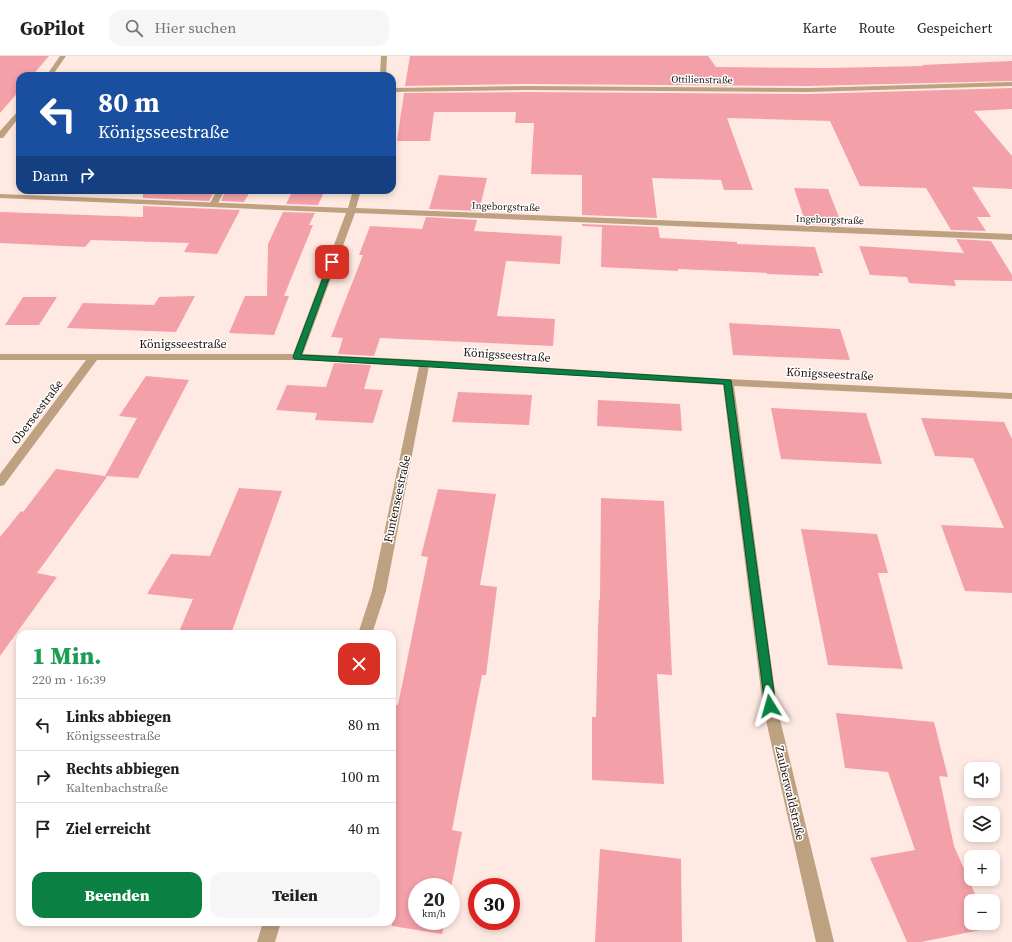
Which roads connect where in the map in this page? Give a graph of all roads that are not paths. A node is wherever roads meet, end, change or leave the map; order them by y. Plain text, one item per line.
1 (63, 56) edge
2 (384, 56) edge
3 (52, 72) edge
4 (383, 72) edge
5 (1012, 84) edge
6 (396, 90) edge
7 (16, 117) edge
8 (0, 136) edge
9 (219, 194) edge
10 (356, 194) edge
11 (0, 196) edge
12 (213, 205) junction
13 (352, 210) junction
14 (1012, 238) edge
15 (0, 357) edge
16 (94, 357) junction
17 (297, 357) junction
18 (425, 363) junction
19 (728, 382) junction
20 (1012, 396) edge
21 (0, 482) edge
22 (366, 630) edge
23 (271, 926) edge
24 (266, 942) edge
25 (825, 942) edge

1 - 3 street
2 - 4 street
5 - 6 street, Ottilienstraße
7 - 8 street
9 - 12 street
10 - 13 street
11 - 12 street, Ingeborgstraße
12 - 13 street, Ingeborgstraße
13 - 14 street, Ingeborgstraße
13 - 17 street
15 - 16 street, Königsseestraße
16 - 17 street, Königsseestraße
16 - 21 street, Oberseestraße
17 - 18 street, Königsseestraße
18 - 19 street, Königsseestraße
18 - 22 street, Funtenseestraße
19 - 20 street, Königsseestraße
19 - 25 street, Zauberwaldstraße
23 - 24 street

